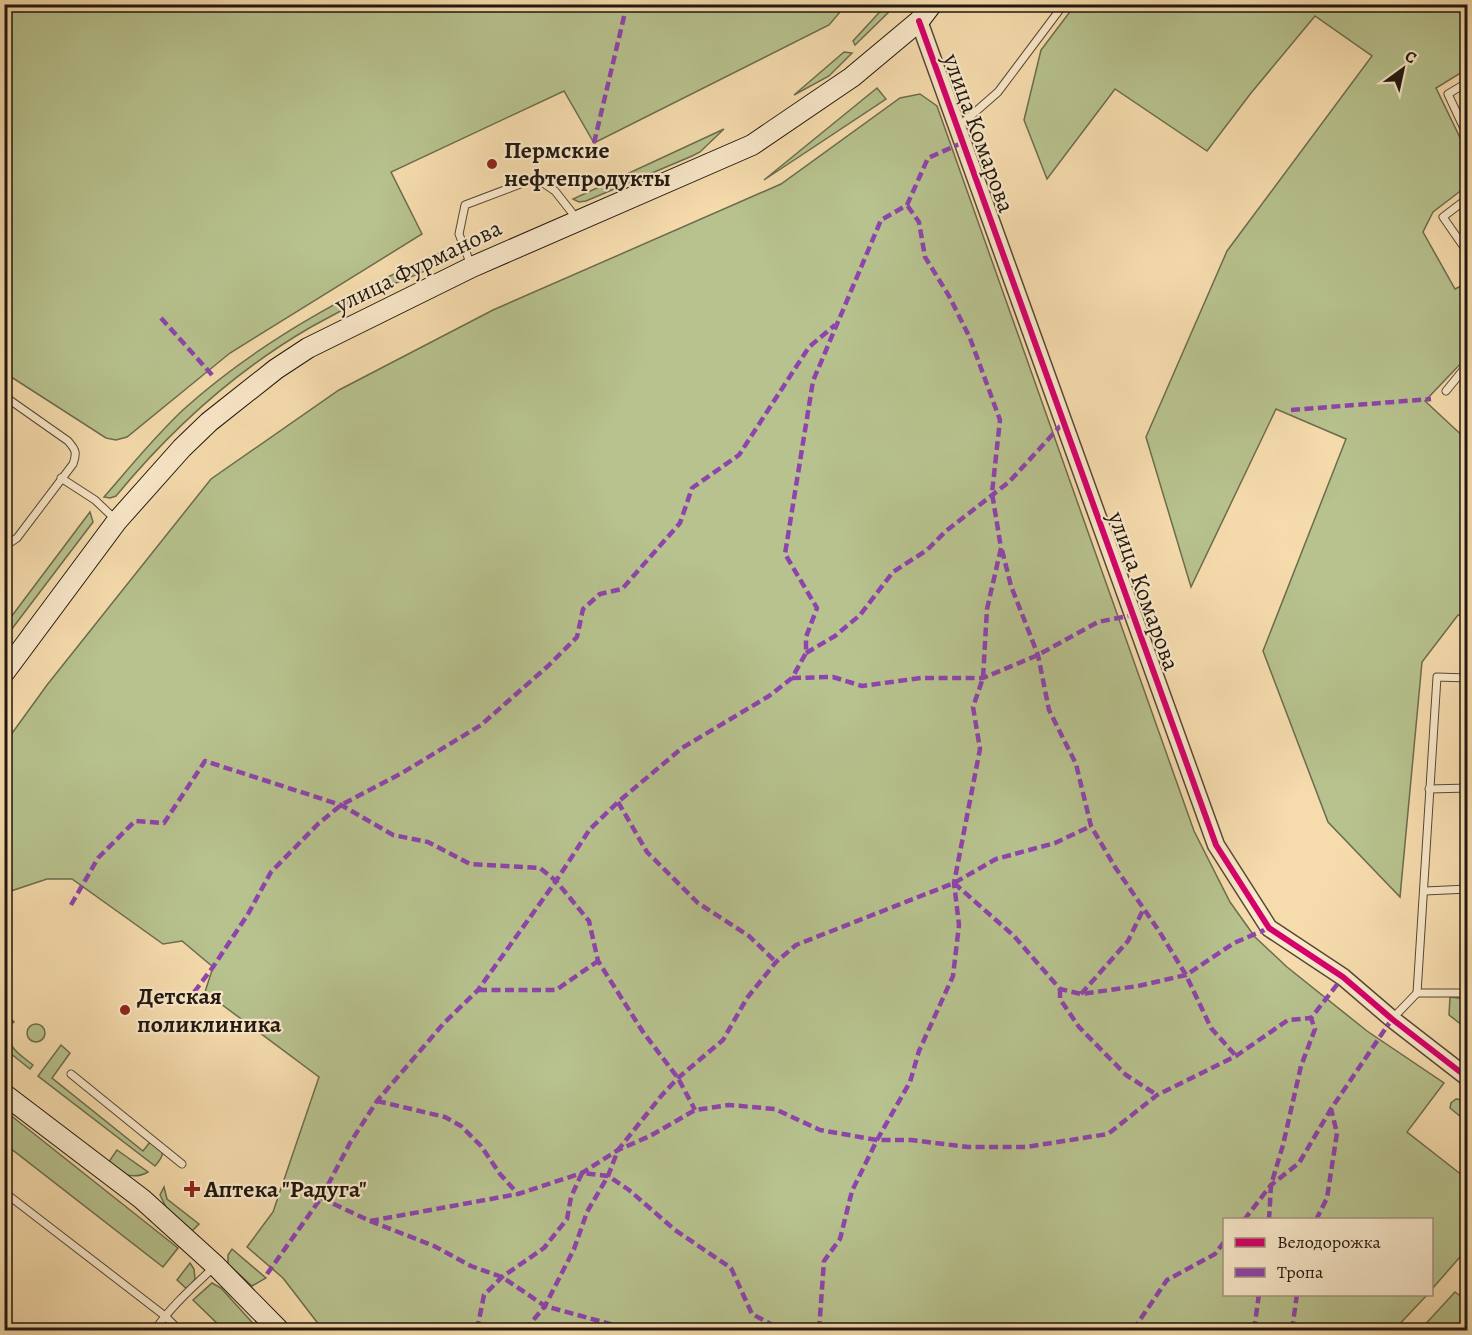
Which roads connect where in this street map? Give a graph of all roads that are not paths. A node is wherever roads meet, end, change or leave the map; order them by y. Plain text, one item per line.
1 (932, 4) edge
2 (1064, 4) edge
3 (919, 21) junction
4 (1467, 82) edge
5 (958, 128) junction
6 (1467, 137) edge
7 (1467, 198) edge
8 (577, 219) junction
9 (1467, 253) edge
10 (472, 267) junction
11 (1467, 364) edge
12 (1446, 391) dead end
13 (4, 396) edge
14 (61, 478) junction
15 (117, 521) junction
16 (4, 543) edge
17 (4, 673) edge
18 (1467, 678) edge
19 (1467, 788) edge
20 (1429, 789) junction
21 (1467, 890) edge
22 (1425, 891) junction
23 (1417, 993) junction
24 (1467, 993) edge
25 (1392, 1019) junction
26 (71, 1074) dead end
27 (1467, 1078) edge
28 (4, 1094) edge
29 (182, 1164) dead end
30 (4, 1192) edge
31 (216, 1266) junction
32 (165, 1316) junction
33 (155, 1330) edge
34 (179, 1330) edge
35 (279, 1330) edge

1 - 3 main road, улица Фурманова
2 - 5 lane
3 - 5 street, улица Комарова
3 - 8 main road, улица Фурманова
4 - 6 lane
5 - 25 street, улица Комарова
7 - 9 lane
8 - 10 main road, улица Фурманова
8 - 10 lane
10 - 15 main road, улица Фурманова
11 - 12 lane
13 - 14 lane
14 - 15 lane
14 - 16 lane
15 - 17 main road, улица Фурманова
18 - 20 lane
19 - 20 lane
20 - 22 lane
21 - 22 lane
22 - 23 lane
23 - 24 lane
23 - 25 lane
25 - 27 street, улица Комарова
26 - 29 lane
28 - 31 main road
30 - 32 lane
31 - 32 lane
31 - 35 main road
32 - 33 lane
32 - 34 lane

